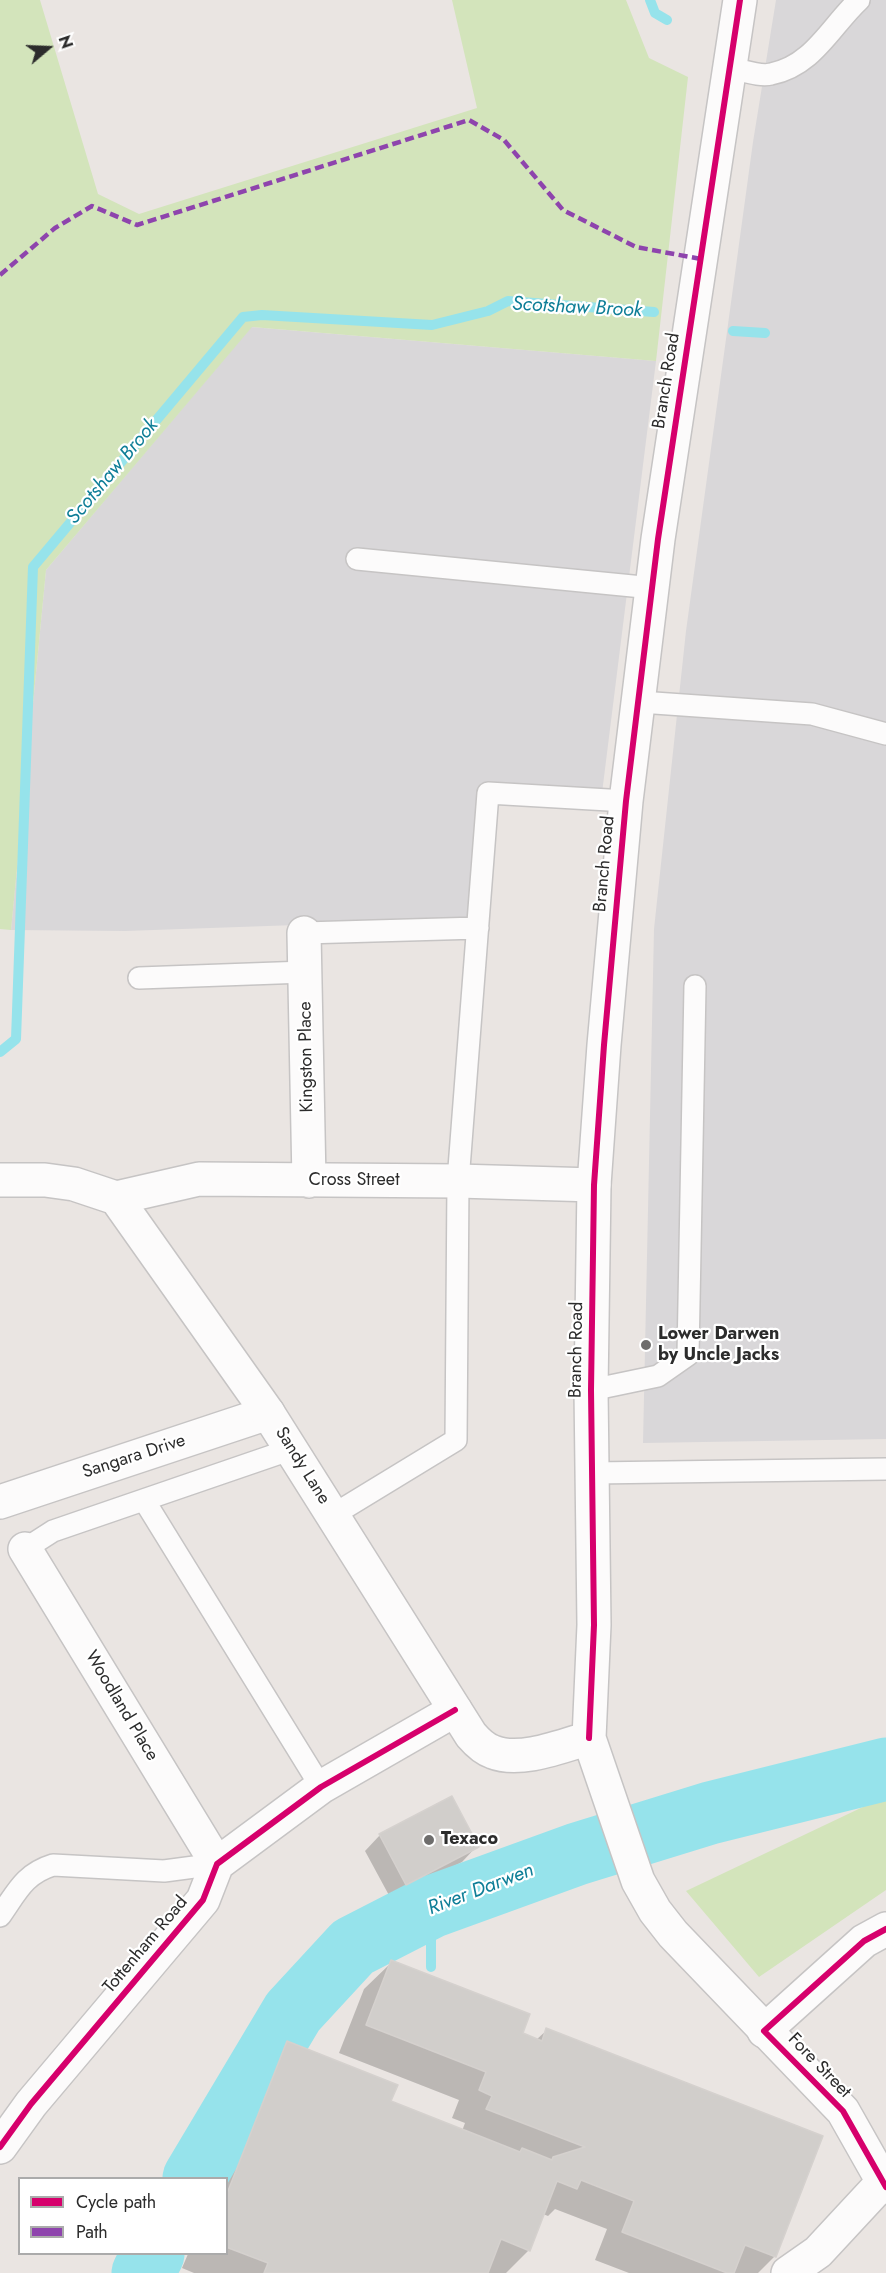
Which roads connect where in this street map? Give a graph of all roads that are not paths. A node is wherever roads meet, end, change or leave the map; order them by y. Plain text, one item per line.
1 (740, 0) edge
2 (859, 0) edge
3 (730, 68) junction
4 (357, 559) dead end
5 (653, 588) junction
6 (640, 702) junction
7 (886, 734) edge
8 (626, 801) junction
9 (478, 928) junction
10 (304, 933) joint
11 (305, 972) junction
12 (139, 978) dead end
13 (695, 986) dead end
14 (0, 1180) edge
15 (458, 1180) junction
16 (309, 1181) junction
17 (594, 1185) junction
18 (116, 1198) junction
19 (591, 1390) junction
20 (268, 1413) junction
21 (292, 1449) junction
22 (886, 1469) edge
23 (593, 1473) junction
24 (144, 1500) junction
25 (0, 1502) edge
26 (333, 1515) junction
27 (25, 1549) joint
28 (455, 1710) junction
29 (590, 1738) junction
30 (321, 1787) junction
31 (217, 1864) junction
32 (0, 1916) edge
33 (886, 1929) edge
34 (764, 2031) junction
35 (0, 2147) edge
36 (884, 2184) edge
37 (788, 2273) edge

1 - 3 street, Branch Road
2 - 3 lane
3 - 5 street, Branch Road
4 - 5 lane
5 - 6 street, Branch Road
6 - 7 lane
6 - 8 street, Branch Road
8 - 9 lane
8 - 17 street, Branch Road
9 - 10 lane
9 - 15 lane
10 - 11 street, Kingston Place
11 - 12 lane
11 - 16 street, Kingston Place
13 - 19 lane
14 - 18 street
15 - 16 street, Cross Street
15 - 17 street, Cross Street
15 - 26 lane
16 - 18 street, Cross Street
17 - 19 street, Branch Road
18 - 20 street, Sandy Lane
19 - 23 street, Branch Road
20 - 21 street, Sandy Lane
20 - 25 street, Sangara Drive
21 - 24 lane
21 - 26 street, Sandy Lane
22 - 23 lane
23 - 29 street, Branch Road
24 - 27 lane
24 - 30 lane
26 - 28 street, Sandy Lane
27 - 31 street, Woodland Place
28 - 29 street, Sandy Lane
28 - 30 street
29 - 34 street, Fore Street
30 - 31 street
31 - 32 lane
31 - 35 street, Tottenham Road
33 - 34 street
34 - 36 street, Fore Street
36 - 37 street

